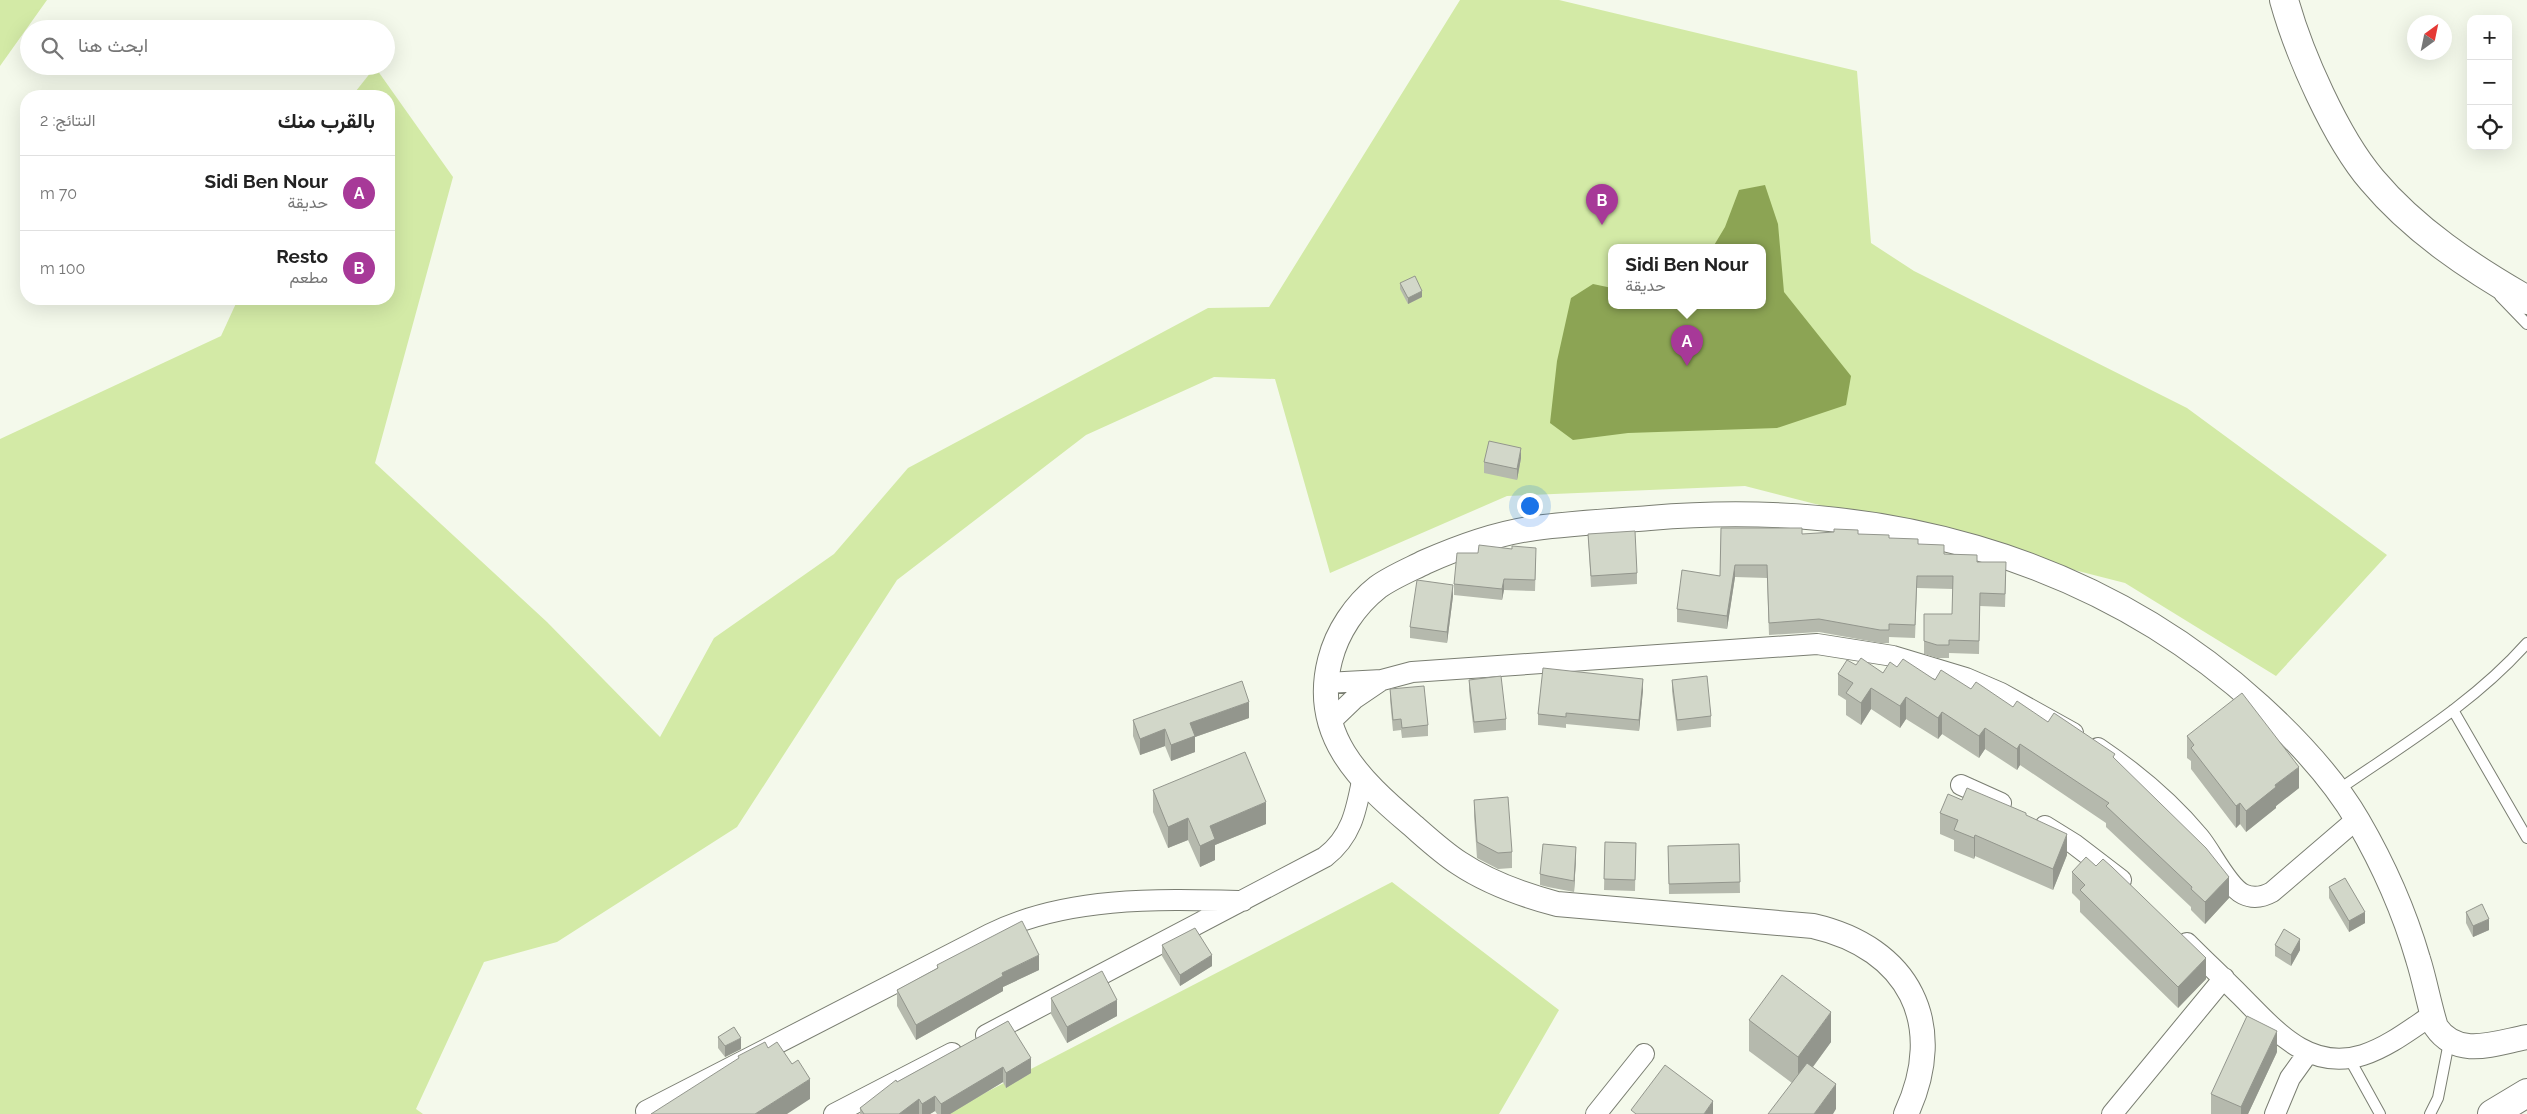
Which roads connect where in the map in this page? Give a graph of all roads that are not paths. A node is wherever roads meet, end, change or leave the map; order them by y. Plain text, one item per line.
1 (2286, 2) edge
2 (2482, 273) junction
3 (2527, 300) edge
4 (2527, 324) edge
5 (2527, 643) edge
6 (1382, 680) junction
7 (1326, 683) junction
8 (2453, 710) junction
9 (1329, 723) junction
10 (1362, 781) junction
11 (1961, 785) dead end
12 (2337, 790) junction
13 (2357, 819) junction
14 (2527, 838) edge
15 (2134, 892) edge
16 (1243, 901) junction
17 (2175, 932) edge
18 (2224, 978) junction
19 (2432, 1016) junction
20 (2527, 1038) edge
21 (2449, 1042) junction
22 (2308, 1053) junction
23 (1644, 1054) dead end
24 (2349, 1058) junction
25 (2527, 1093) edge
26 (646, 1111) dead end
27 (834, 1114) edge
28 (1596, 1114) edge
29 (1906, 1114) edge
30 (2112, 1114) edge
31 (2274, 1114) edge
32 (2380, 1114) edge
33 (2430, 1114) edge
34 (2492, 1114) edge

1 - 2 main road
2 - 3 main road
2 - 4 lane
5 - 8 lane
6 - 7 street
6 - 9 street
6 - 13 street
7 - 9 street
7 - 12 street
8 - 12 lane
8 - 14 lane
9 - 10 street
10 - 16 street
10 - 29 street
11 - 15 street
12 - 13 street
13 - 19 street
16 - 26 street
16 - 27 street
17 - 18 street
18 - 22 street
18 - 30 street
19 - 21 street
19 - 24 street
20 - 21 street
21 - 33 lane
22 - 24 street
22 - 31 street
23 - 28 street
24 - 32 lane
25 - 34 main road

